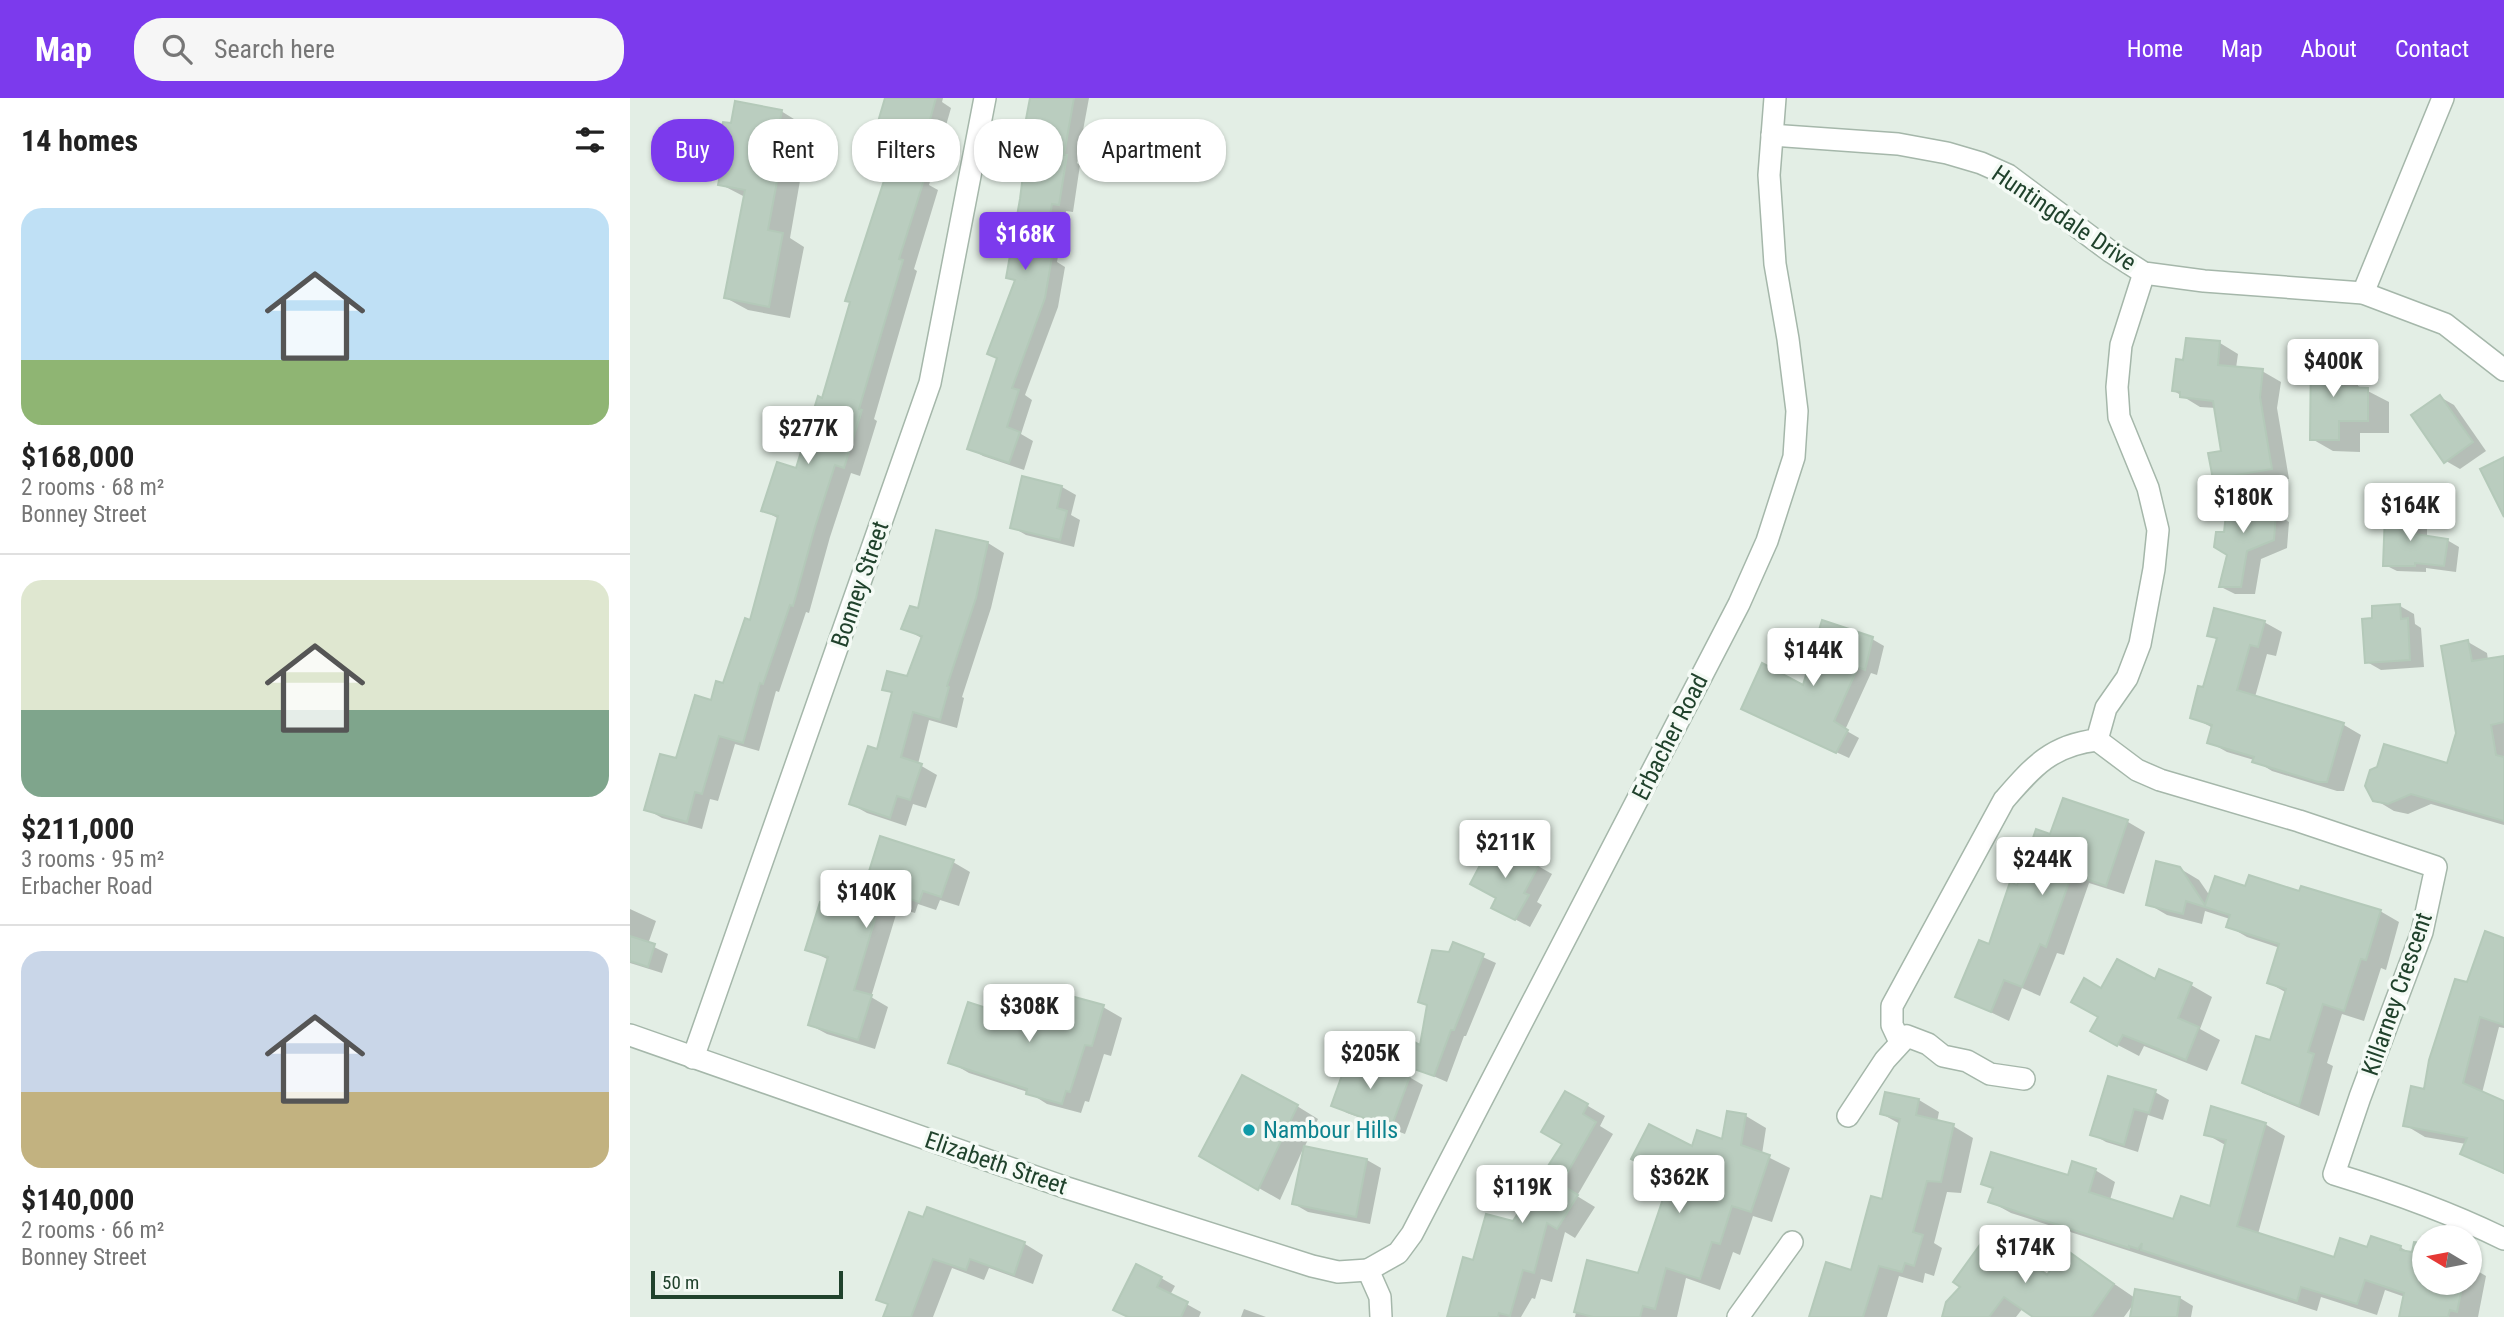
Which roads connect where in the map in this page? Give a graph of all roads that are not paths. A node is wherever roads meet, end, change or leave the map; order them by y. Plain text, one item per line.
1 (985, 98) edge
2 (1775, 98) edge
3 (2443, 98) edge
4 (1772, 135) junction
5 (2144, 273) junction
6 (2362, 293) junction
7 (2504, 370) edge
8 (2097, 740) junction
9 (630, 1035) edge
10 (1900, 1042) junction
11 (693, 1058) junction
12 (2024, 1079) dead end
13 (1847, 1116) dead end
14 (2504, 1239) edge
15 (1792, 1242) dead end
16 (1368, 1270) junction
17 (1381, 1317) edge
18 (1738, 1317) edge

1 - 11 street, Bonney Street
2 - 4 street, Erbacher Road
3 - 6 street
4 - 5 street, Huntingdale Drive
4 - 16 street, Erbacher Road
5 - 6 street, Huntingdale Drive
5 - 8 street
6 - 7 street, Huntingdale Drive
8 - 10 street
8 - 14 street, Killarney Crescent
9 - 11 street, Elizabeth Street
10 - 12 street
10 - 13 street
11 - 16 street, Elizabeth Street
15 - 18 street
16 - 17 street

